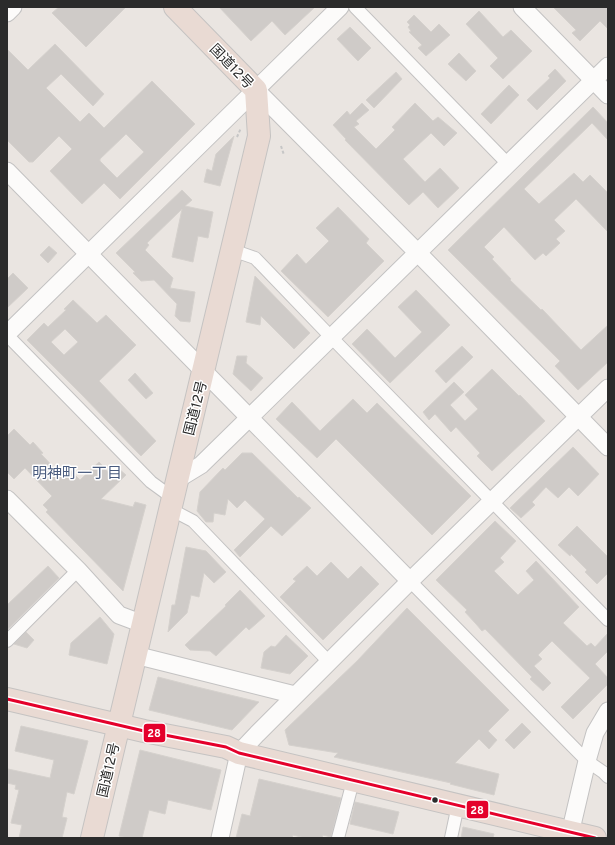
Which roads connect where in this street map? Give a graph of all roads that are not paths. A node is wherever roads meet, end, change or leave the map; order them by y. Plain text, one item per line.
1 (175, 7) edge
2 (340, 7) edge
3 (355, 7) edge
4 (522, 7) edge
5 (608, 66) edge
6 (593, 80) junction
7 (256, 90) junction
8 (608, 95) edge
9 (508, 164) junction
10 (7, 171) edge
11 (232, 250) junction
12 (418, 253) junction
13 (89, 254) junction
14 (7, 335) edge
15 (331, 338) junction
16 (203, 373) junction
17 (608, 388) edge
18 (579, 417) junction
19 (249, 418) junction
20 (608, 447) edge
21 (174, 495) junction
22 (7, 499) edge
23 (492, 502) junction
24 (78, 570) junction
25 (410, 581) junction
26 (608, 620) edge
27 (143, 624) junction
28 (7, 641) edge
29 (135, 655) junction
30 (330, 662) junction
31 (295, 695) junction
32 (7, 699) edge
33 (608, 711) edge
34 (119, 725) junction
35 (239, 753) junction
36 (587, 761) junction
37 (608, 777) edge
38 (353, 781) junction
39 (458, 805) junction
40 (570, 835) edge
41 (92, 838) edge
42 (220, 838) edge
43 (338, 838) edge
44 (451, 838) edge
45 (595, 838) edge

1 - 7 highway, 国道12号
2 - 7 street
3 - 9 street
4 - 6 street
5 - 6 street
6 - 8 street
6 - 9 street
7 - 11 highway, 国道12号
7 - 12 street
7 - 13 street
9 - 12 street
10 - 13 street
11 - 15 street
11 - 16 highway, 国道12号
12 - 15 street
12 - 18 street
13 - 14 street
13 - 16 street
14 - 21 street
15 - 19 street
15 - 23 street
16 - 19 street
16 - 21 highway, 国道12号
17 - 18 street
18 - 20 street
18 - 23 street
19 - 21 street
19 - 25 street
21 - 27 highway, 国道12号
21 - 30 street
22 - 24 street
23 - 25 street
23 - 26 street
24 - 27 street
24 - 28 street
25 - 30 street
25 - 36 street
27 - 29 highway, 国道12号
29 - 31 street
29 - 34 highway, 国道12号
30 - 31 street
31 - 35 street
32 - 34 highway
33 - 36 street
34 - 35 highway
34 - 41 highway, 国道12号
35 - 38 highway
35 - 42 street
36 - 37 street
36 - 40 street
38 - 39 highway
38 - 43 street
39 - 40 highway
39 - 44 street
40 - 45 highway

